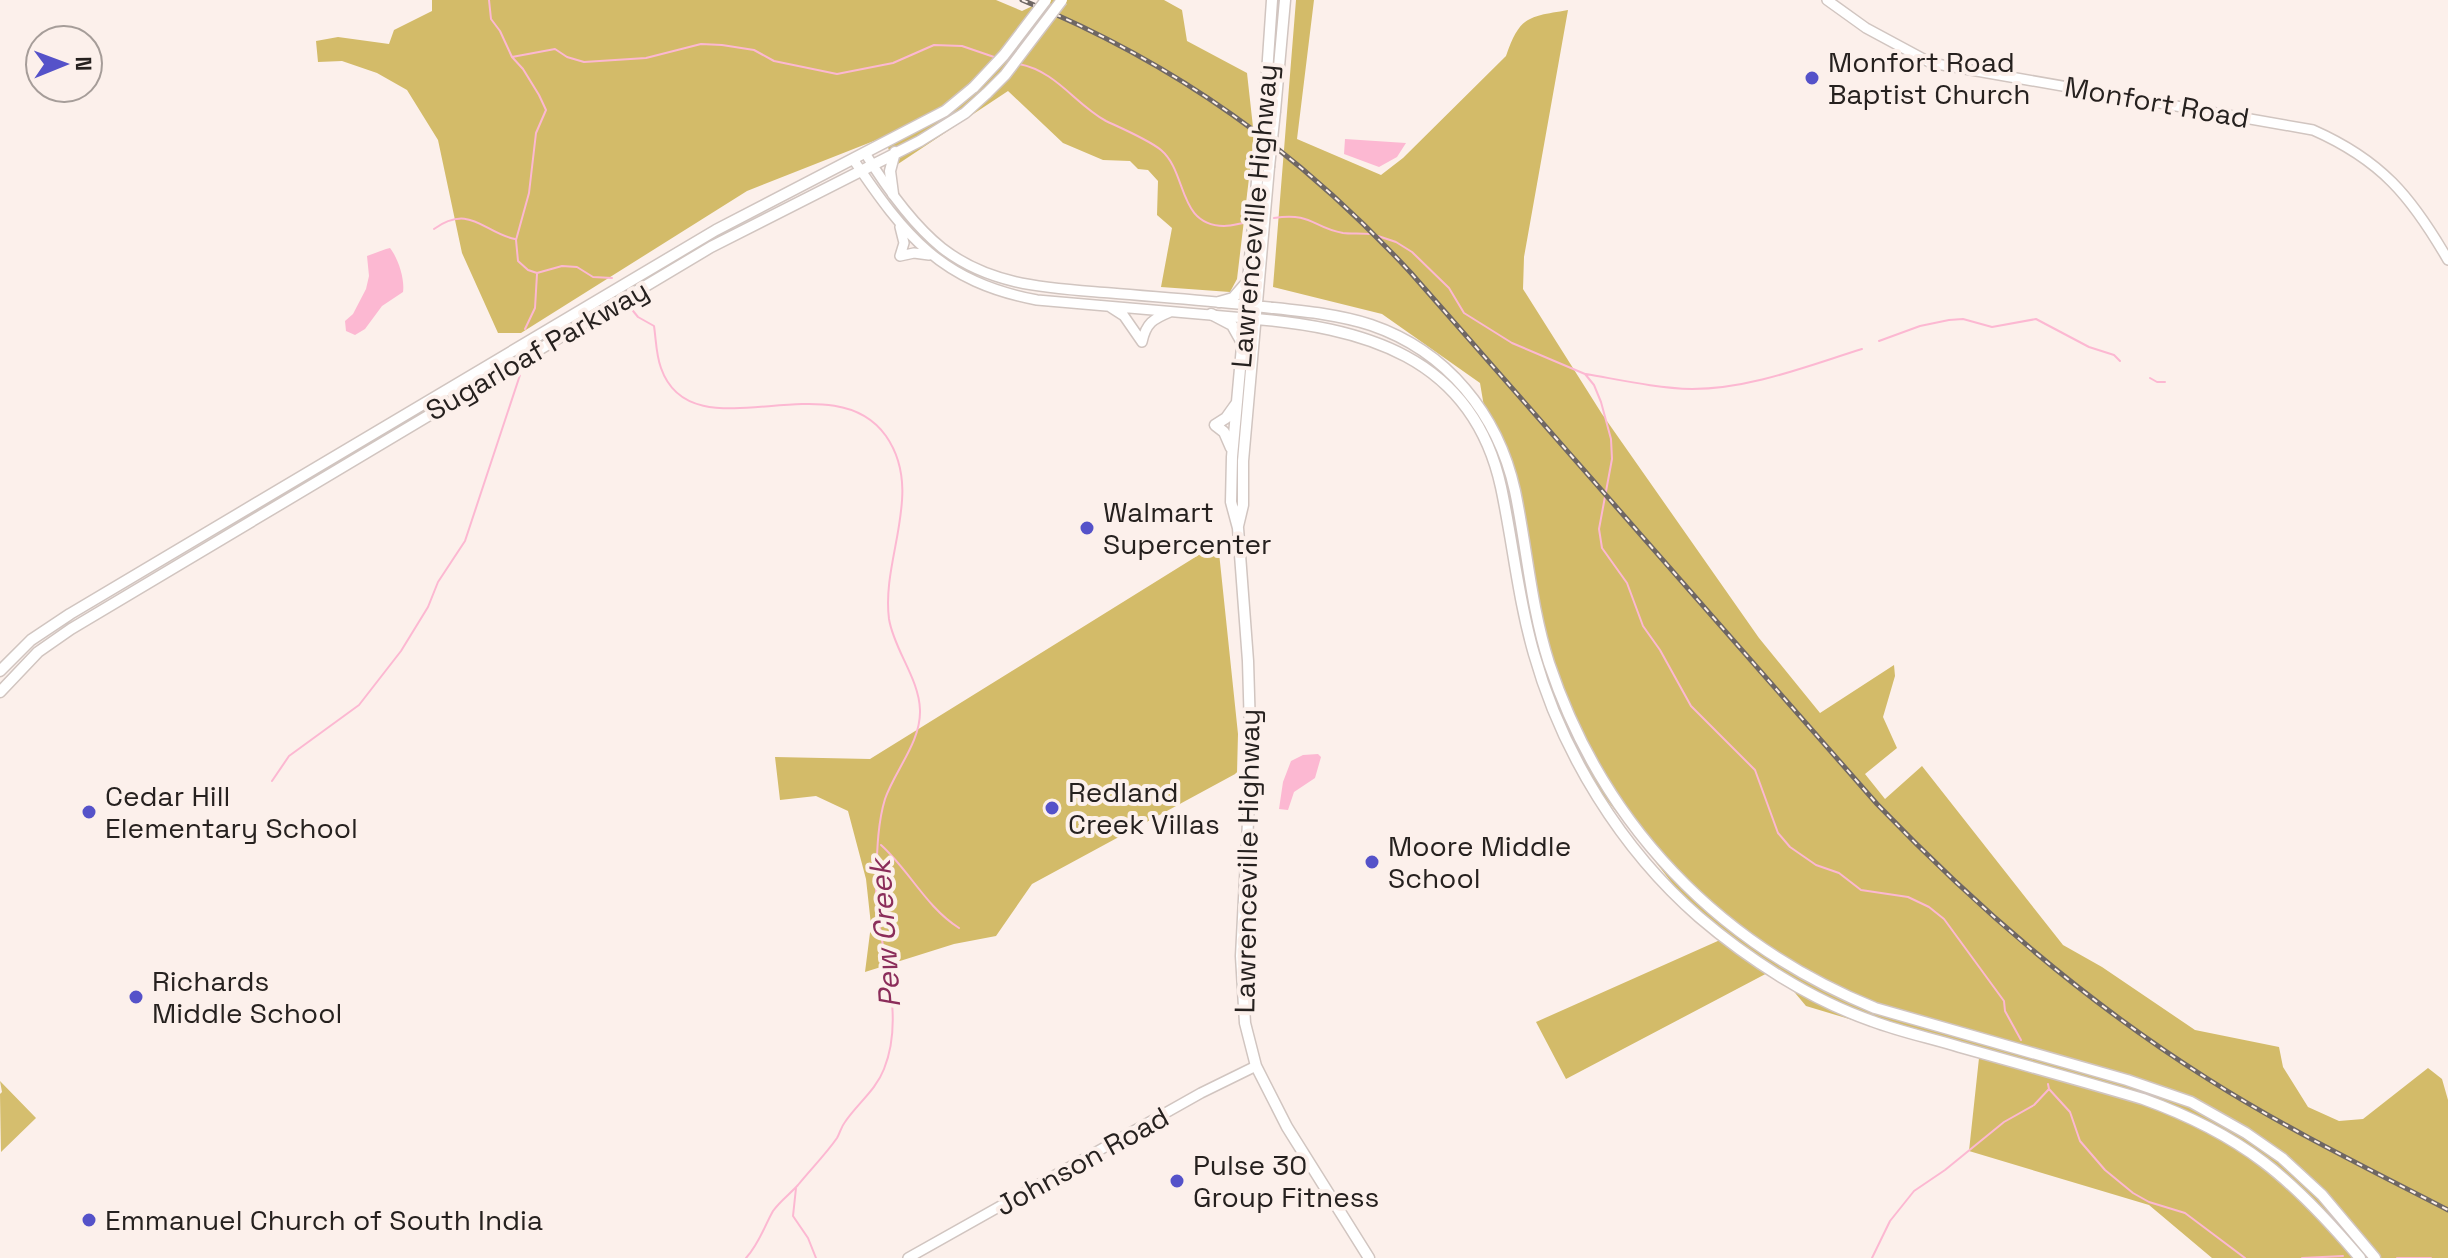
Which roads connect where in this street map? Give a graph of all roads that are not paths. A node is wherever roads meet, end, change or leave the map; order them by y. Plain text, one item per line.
1 (1046, 0) edge
2 (1062, 0) edge
3 (1272, 0) edge
4 (1285, 0) edge
5 (1827, 0) edge
6 (895, 152) junction
7 (865, 153) junction
8 (853, 159) junction
9 (872, 163) junction
10 (861, 170) junction
11 (893, 194) junction
12 (899, 224) junction
13 (931, 255) junction
14 (2448, 260) edge
15 (1254, 281) junction
16 (1219, 302) junction
17 (1107, 305) junction
18 (1252, 306) junction
19 (1174, 310) junction
20 (1288, 310) junction
21 (1211, 314) junction
22 (1245, 318) junction
23 (1257, 319) junction
24 (1280, 321) junction
25 (1242, 342) junction
26 (1254, 353) junction
27 (1442, 365) junction
28 (1434, 375) junction
29 (1237, 402) junction
30 (1232, 457) junction
31 (1238, 528) junction
32 (1524, 546) junction
33 (1511, 548) junction
34 (0, 671) edge
35 (0, 692) edge
36 (1574, 728) junction
37 (1563, 734) junction
38 (1256, 1066) junction
39 (908, 1258) edge
40 (1369, 1258) edge
41 (2360, 1258) edge
42 (2375, 1258) edge

1 - 7 main road, Sugarloaf Parkway, bridge
2 - 6 main road, Sugarloaf Parkway, bridge
3 - 15 main road, Lawrenceville Highway, bridge
4 - 15 main road, Lawrenceville Highway, bridge
5 - 14 street, Monfort Road
6 - 9 main road, Sugarloaf Parkway
6 - 11 main road
7 - 8 main road, Sugarloaf Parkway
7 - 9 street
8 - 10 street
8 - 34 main road, Sugarloaf Parkway
9 - 10 main road, Sugarloaf Parkway
9 - 11 street
10 - 12 street
10 - 35 main road, Sugarloaf Parkway
11 - 16 street
12 - 13 street
12 - 13 street
13 - 17 street
15 - 16 main road
15 - 18 main road, Lawrenceville Highway
15 - 20 main road
16 - 18 street
17 - 19 street
17 - 19 street
18 - 20 main road
18 - 22 main road, Lawrenceville Highway
18 - 23 main road, Lawrenceville Highway
19 - 21 street
20 - 27 main road
21 - 22 street
21 - 25 main road
22 - 23 main road
22 - 25 main road, Lawrenceville Highway
23 - 24 main road
23 - 26 main road, Lawrenceville Highway
24 - 26 main road
24 - 28 main road
25 - 29 main road, Lawrenceville Highway
26 - 31 main road, Lawrenceville Highway
27 - 28 main road
27 - 32 main road
28 - 33 main road
29 - 30 main road, Lawrenceville Highway
29 - 30 main road
30 - 31 main road, Lawrenceville Highway
31 - 38 main road, Lawrenceville Highway
32 - 33 main road
32 - 36 main road
33 - 37 main road
36 - 37 main road
36 - 42 main road
37 - 41 main road
38 - 39 street, Johnson Road
38 - 40 main road, Lawrenceville Highway

